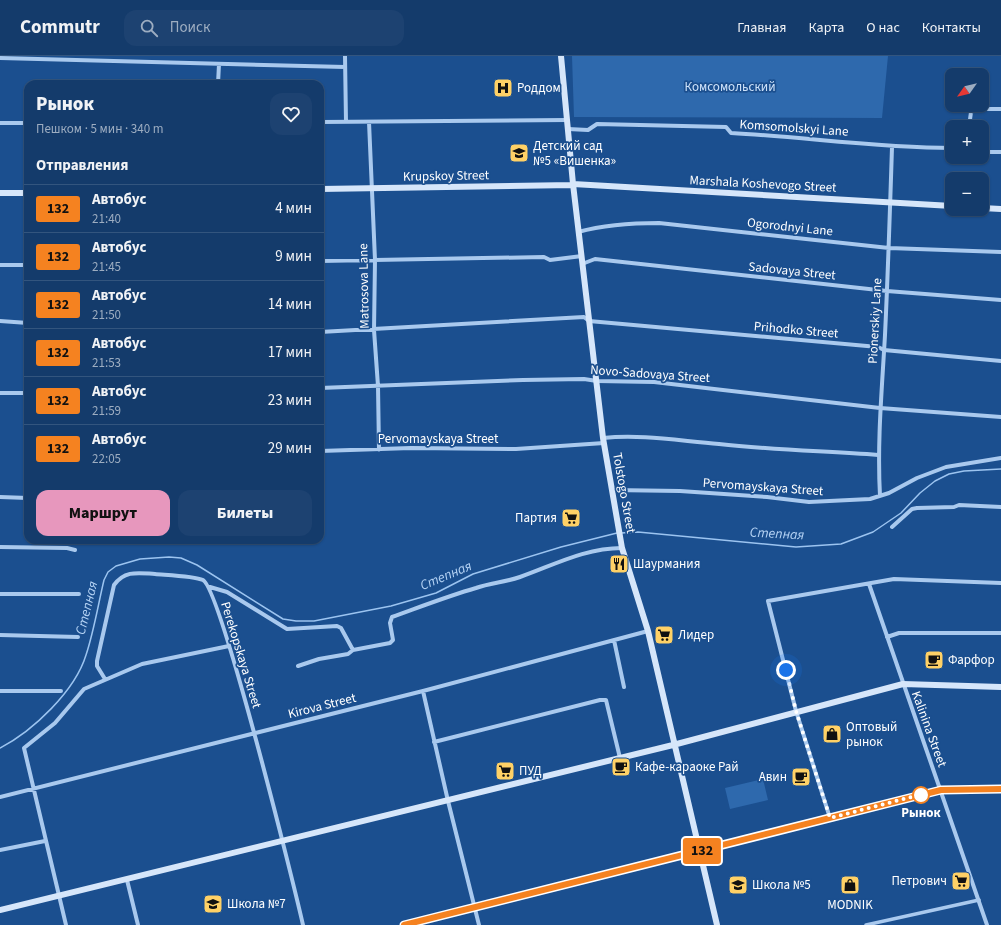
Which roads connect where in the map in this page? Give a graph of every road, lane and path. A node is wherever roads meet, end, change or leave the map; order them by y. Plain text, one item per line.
1 (345, 56) edge
2 (561, 56) edge
3 (0, 58) edge
4 (219, 64) junction
5 (345, 67) junction
6 (218, 80) edge
7 (1001, 110) edge
8 (567, 120) junction
9 (969, 120) edge
10 (324, 122) edge
11 (346, 122) junction
12 (368, 122) junction
13 (0, 123) edge
14 (24, 123) edge
15 (568, 129) junction
16 (892, 147) junction
17 (945, 148) edge
18 (989, 152) edge
19 (1001, 152) edge
20 (573, 184) junction
21 (324, 189) edge
22 (371, 189) junction
23 (0, 193) edge
24 (24, 193) edge
25 (890, 202) junction
26 (945, 206) edge
27 (989, 208) edge
28 (1001, 209) edge
29 (578, 232) junction
30 (889, 248) junction
31 (1001, 252) edge
32 (582, 256) junction
33 (375, 260) junction
34 (324, 261) edge
35 (582, 264) junction
36 (0, 265) edge
37 (24, 265) edge
38 (887, 291) junction
39 (1001, 300) edge
40 (0, 321) edge
41 (589, 321) junction
42 (24, 323) edge
43 (374, 330) junction
44 (324, 332) edge
45 (884, 350) junction
46 (1001, 361) edge
47 (596, 381) junction
48 (378, 386) junction
49 (324, 388) edge
50 (0, 393) edge
51 (24, 393) edge
52 (880, 408) junction
53 (1001, 417) edge
54 (604, 440) junction
55 (379, 450) junction
56 (324, 451) edge
57 (878, 455) junction
58 (1001, 458) edge
59 (612, 490) junction
60 (880, 496) junction
61 (0, 497) edge
62 (24, 498) edge
63 (1001, 507) edge
64 (892, 527) dead end
65 (622, 546) junction
66 (0, 547) edge
67 (75, 550) dead end
68 (1001, 583) edge
69 (869, 584) junction
70 (210, 588) junction
71 (0, 594) edge
72 (79, 594) dead end
73 (648, 631) junction
74 (1001, 633) edge
75 (0, 635) edge
76 (78, 636) dead end
77 (887, 637) junction
78 (614, 640) junction
79 (229, 646) junction
80 (353, 650) junction
81 (298, 666) dead end
82 (105, 678) junction
83 (903, 684) junction
84 (624, 687) dead end
85 (1001, 687) edge
86 (0, 691) edge
87 (61, 691) dead end
88 (423, 691) junction
89 (796, 711) junction
90 (254, 734) junction
91 (434, 742) junction
92 (673, 745) junction
93 (620, 758) junction
94 (34, 789) junction
95 (1001, 789) edge
96 (941, 790) junction
97 (0, 797) edge
98 (448, 801) junction
99 (830, 818) junction
100 (45, 841) junction
101 (283, 842) junction
102 (0, 850) edge
103 (700, 851) junction
104 (127, 880) junction
105 (59, 896) junction
106 (979, 900) junction
107 (475, 906) junction
108 (0, 910) edge
109 (66, 925) edge
110 (138, 925) edge
111 (303, 925) edge
112 (404, 925) edge
113 (479, 925) edge
114 (717, 925) edge
115 (866, 925) edge
116 (987, 925) edge

1 - 5 street
2 - 8 main road, Tolstogo Street
3 - 4 street
4 - 5 street
4 - 6 street
5 - 11 street
7 - 9 street
8 - 12 street
8 - 15 main road, Tolstogo Street
10 - 11 street
11 - 12 street
12 - 22 street, Matrosova Lane
13 - 14 street
15 - 16 street, Komsomolskyi Lane
15 - 20 main road, Tolstogo Street
16 - 17 street, Komsomolskyi Lane
16 - 25 street, Pionerskiy Lane
18 - 19 street
20 - 22 main road, Krupskoy Street
20 - 25 main road, Marshala Koshevogo Street
20 - 29 main road, Tolstogo Street
21 - 22 main road, Krupskoy Street
22 - 33 street, Matrosova Lane
23 - 24 main road
25 - 26 main road, Marshala Koshevogo Street
25 - 30 street, Pionerskiy Lane
27 - 28 main road
29 - 30 street, Ogorodnyi Lane
29 - 32 main road, Tolstogo Street
30 - 31 street, Ogorodnyi Lane
30 - 38 street, Pionerskiy Lane
32 - 33 street
32 - 35 main road, Tolstogo Street
33 - 34 street
33 - 43 street, Matrosova Lane
35 - 38 street, Sadovaya Street
35 - 41 main road, Tolstogo Street
36 - 37 street
38 - 39 street, Sadovaya Street
38 - 45 street, Pionerskiy Lane
40 - 42 street
41 - 43 street, Prihodko Street
41 - 45 street, Prihodko Street
41 - 47 main road, Tolstogo Street
43 - 44 street, Prihodko Street
43 - 48 street, Matrosova Lane
45 - 46 street, Prihodko Street
45 - 52 street, Pionerskiy Lane
47 - 48 street, Novo-Sadovaya Street
47 - 52 street, Novo-Sadovaya Street
47 - 54 main road, Tolstogo Street
48 - 49 street, Novo-Sadovaya Street
48 - 55 street, Matrosova Lane
50 - 51 street
52 - 53 street, Novo-Sadovaya Street
52 - 57 street, Pionerskiy Lane
54 - 55 street, Pervomayskaya Street
54 - 57 street, Pervomayskaya Street
54 - 59 main road, Tolstogo Street
55 - 56 street, Pervomayskaya Street
57 - 60 street, Pionerskiy Lane
58 - 60 street, Pervomayskaya Street
59 - 60 street, Pervomayskaya Street
59 - 65 main road, Tolstogo Street
61 - 62 street
63 - 64 street
65 - 73 main road, Tolstogo Street
65 - 80 street
66 - 67 street
68 - 69 street
69 - 77 street, Kalinina Street
69 - 89 street
70 - 79 street, Perekopskaya Street
70 - 80 street
70 - 82 street, Perekopskaya Street
71 - 72 street
73 - 78 street, Kirova Street
73 - 92 main road, Tolstogo Street
74 - 77 street
75 - 76 street
77 - 83 street, Kalinina Street
78 - 84 street
78 - 88 street, Kirova Street
79 - 82 street
79 - 90 street, Perekopskaya Street
80 - 81 street
82 - 94 street
83 - 85 main road
83 - 89 main road
83 - 96 street, Kalinina Street
86 - 87 street
88 - 90 street, Kirova Street
88 - 91 street
89 - 92 main road
89 - 99 street
90 - 94 street, Kirova Street
90 - 101 street, Perekopskaya Street
91 - 93 street
91 - 98 street
92 - 93 main road
92 - 103 main road, Tolstogo Street
93 - 98 main road
94 - 97 street, Kirova Street
94 - 100 street
95 - 96 street
96 - 99 street
96 - 106 street, Kalinina Street
98 - 101 main road
98 - 107 street
99 - 103 street
100 - 102 street
100 - 105 street
101 - 104 main road
101 - 111 street, Perekopskaya Street
103 - 107 street
103 - 114 main road, Tolstogo Street
104 - 105 main road
104 - 110 street
105 - 108 main road
105 - 109 street
106 - 115 street
106 - 116 street, Kalinina Street
107 - 112 street
107 - 113 street

